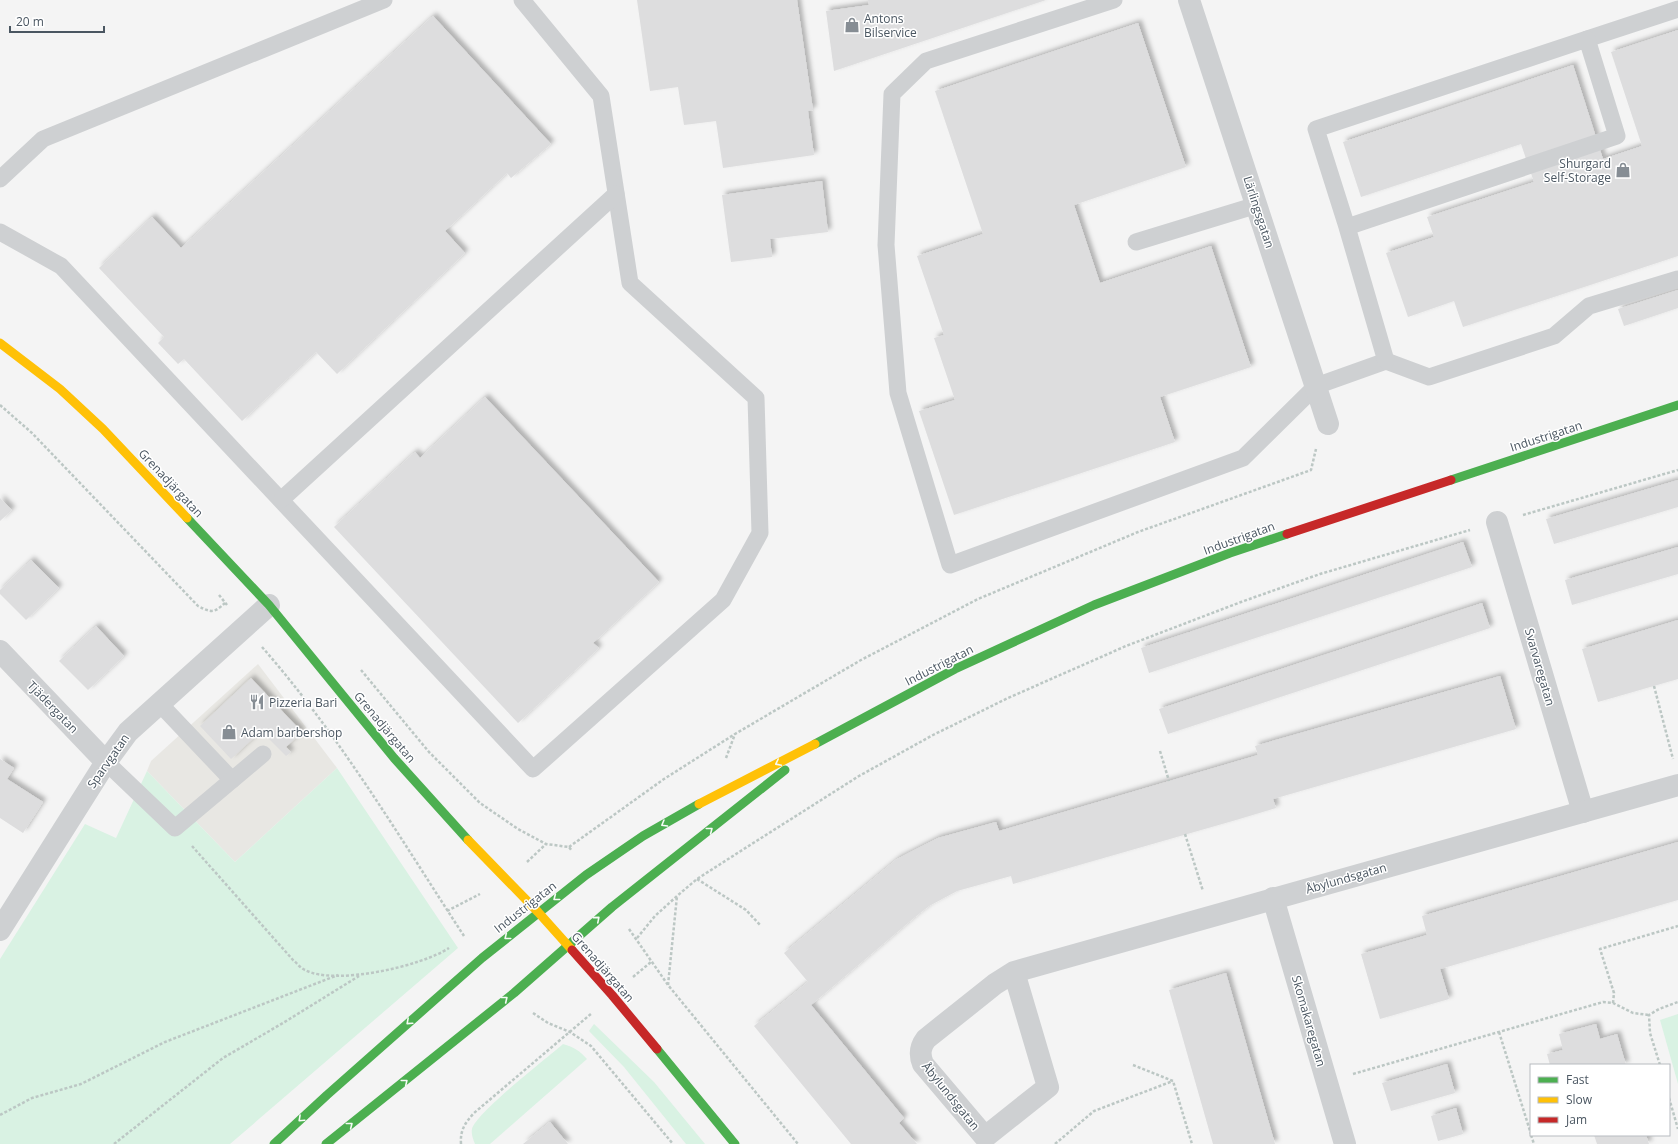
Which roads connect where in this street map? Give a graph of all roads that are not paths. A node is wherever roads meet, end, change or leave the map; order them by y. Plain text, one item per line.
1 (384, 0) edge
2 (522, 0) edge
3 (1114, 0) edge
4 (1189, 0) edge
5 (1678, 9) edge
6 (1587, 39) junction
7 (0, 179) edge
8 (616, 194) junction
9 (1257, 205) junction
10 (1347, 227) junction
11 (0, 232) edge
12 (1136, 242) dead end
13 (1678, 279) edge
14 (0, 343) edge
15 (1386, 361) junction
16 (1316, 386) junction
17 (1678, 405) edge
18 (1328, 424) road end
19 (282, 499) junction
20 (1497, 522) road end
21 (269, 605) junction
22 (0, 651) edge
23 (160, 704) junction
24 (825, 739) junction
25 (263, 754) dead end
26 (106, 762) junction
27 (232, 780) junction
28 (1678, 785) edge
29 (1583, 812) junction
30 (1273, 898) junction
31 (538, 912) junction
32 (0, 930) edge
33 (568, 945) junction
34 (1014, 972) junction
35 (274, 1144) edge
36 (326, 1144) edge
37 (735, 1144) edge
38 (1345, 1144) edge

1 - 7 lane
2 - 8 lane
3 - 16 lane
4 - 9 street, Lärlingsgatan
5 - 6 lane
6 - 10 lane
6 - 10 lane
8 - 19 lane
8 - 19 lane
9 - 12 lane
9 - 16 street, Lärlingsgatan
10 - 15 lane
11 - 19 lane
13 - 15 lane
14 - 21 main road, Grenadjärgatan
15 - 16 lane
16 - 18 street, Lärlingsgatan
17 - 24 main road, Industrigatan
20 - 29 street, Svarvaregatan
21 - 23 street, Sparvgatan
21 - 31 main road, Grenadjärgatan
22 - 26 street, Tjädergatan
23 - 26 street, Sparvgatan
23 - 27 lane
24 -> 31 main road, Industrigatan
33 -> 24 main road, Industrigatan
25 - 27 lane
26 - 27 lane
26 - 32 street, Sparvgatan
28 - 29 street, Åbylundsgatan
29 - 30 street, Åbylundsgatan
30 - 34 street, Åbylundsgatan
30 - 38 street, Skomakaregatan
31 - 33 main road, Grenadjärgatan
31 -> 35 main road, Industrigatan
36 -> 33 main road, Industrigatan
33 - 37 main road, Grenadjärgatan
34 - 34 street, Åbylundsgatan

